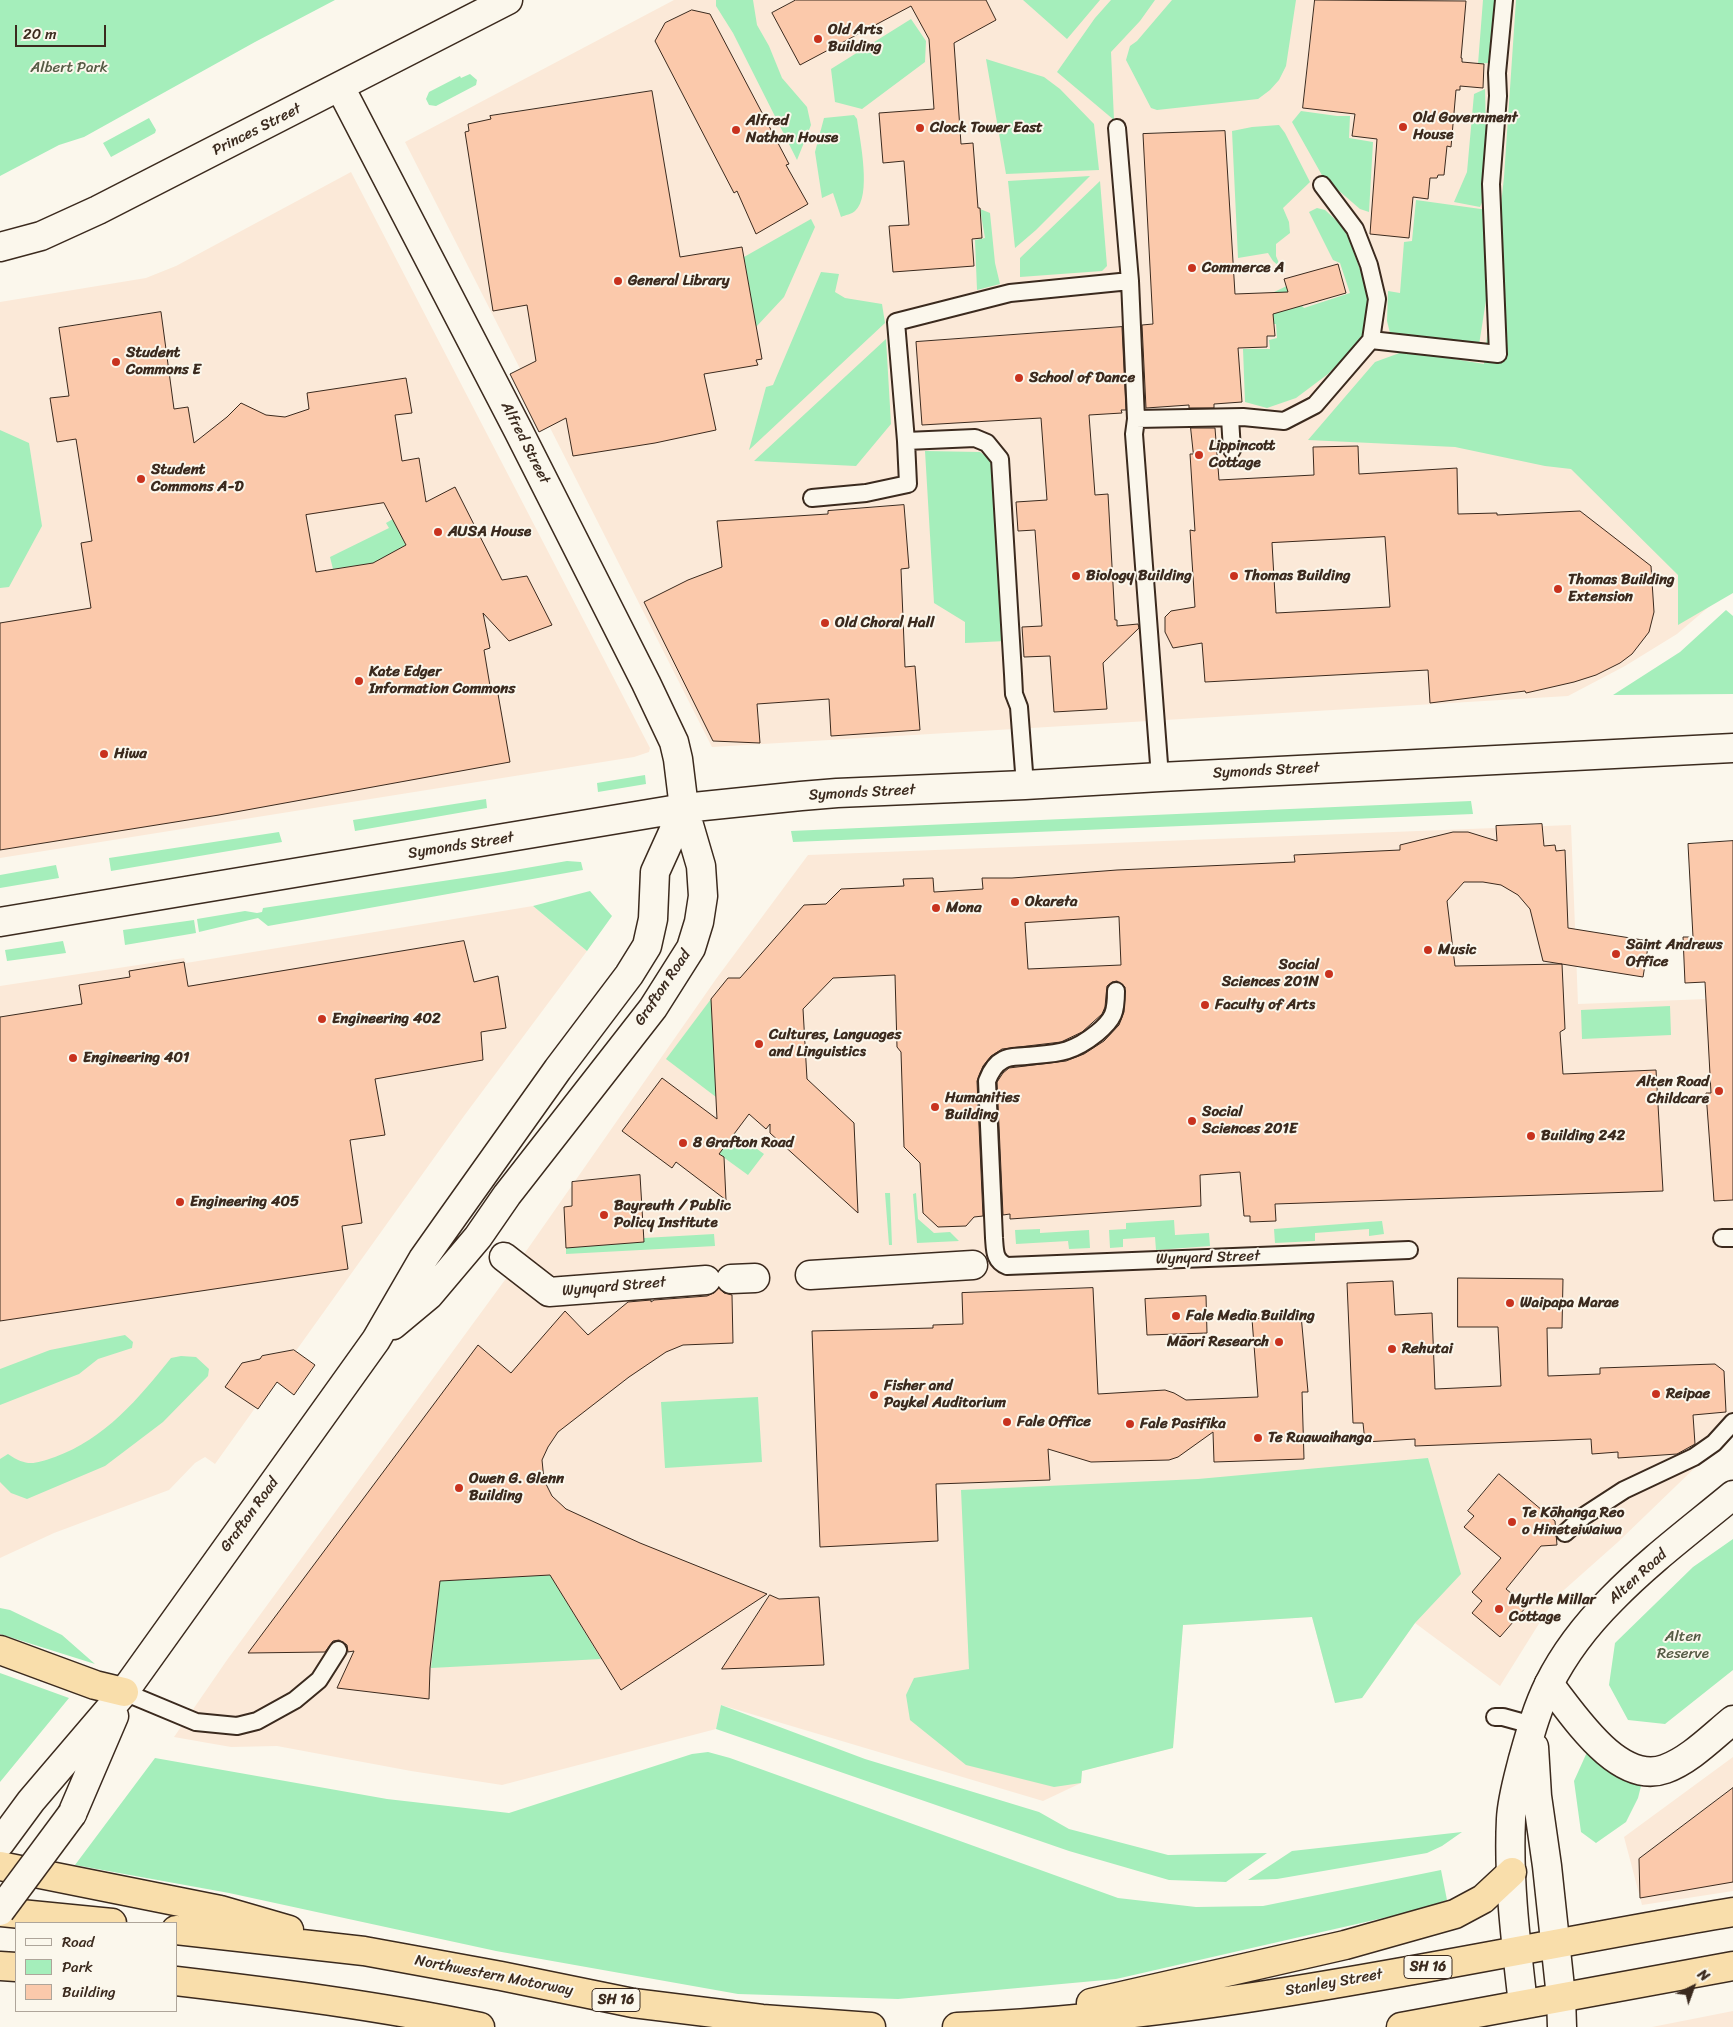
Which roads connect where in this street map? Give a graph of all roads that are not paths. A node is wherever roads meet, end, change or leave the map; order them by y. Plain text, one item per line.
1 (508, 0) edge
2 (1504, 0) edge
3 (340, 87) junction
4 (1117, 128) dead end
5 (1322, 185) dead end
6 (0, 247) edge
7 (1130, 281) junction
8 (1371, 340) junction
9 (1230, 418) junction
10 (1136, 419) junction
11 (906, 441) junction
12 (1232, 450) dead end
13 (812, 498) dead end
14 (1733, 732) edge
15 (1733, 748) edge
16 (1700, 749) junction
17 (1160, 777) junction
18 (1024, 785) junction
19 (684, 808) junction
20 (0, 922) edge
21 (1116, 990) dead end
22 (1410, 1250) dead end
23 (504, 1257) dead end
24 (973, 1265) dead end
25 (810, 1275) dead end
26 (731, 1279) dead end
27 (376, 1340) junction
28 (1733, 1422) edge
29 (1733, 1495) edge
30 (1565, 1533) dead end
31 (0, 1650) edge
32 (338, 1650) dead end
33 (1549, 1684) junction
34 (124, 1692) junction
35 (1495, 1717) dead end
36 (1733, 1720) edge
37 (1532, 1725) junction
38 (0, 1843) edge
39 (0, 1866) edge
40 (1512, 1872) junction
41 (0, 1912) edge
42 (1733, 1912) edge
43 (102, 1922) edge
44 (178, 1930) edge
45 (1554, 1943) junction
46 (1517, 1950) junction
47 (364, 1952) junction
48 (0, 1966) edge
49 (1733, 1966) edge
50 (15, 1967) edge
51 (178, 1981) edge
52 (1560, 1997) junction
53 (1522, 2004) junction
54 (1453, 2018) junction
55 (992, 2026) junction
56 (480, 2027) edge
57 (871, 2027) edge
58 (957, 2027) edge
59 (1401, 2027) edge
60 (1479, 2027) edge
61 (1562, 2027) edge

1 - 3 main road, Princes Street
2 - 8 lane
3 - 6 main road, Princes Street
3 - 19 main road, Alfred Street
4 - 7 lane
5 - 8 lane
7 - 10 lane
7 - 11 lane
8 - 9 lane
9 - 10 lane
9 - 12 lane
10 - 17 lane
11 - 13 lane
11 - 18 lane
14 - 16 main road
15 - 16 main road, Symonds Street
16 - 17 main road, Symonds Street
17 - 18 main road, Symonds Street
18 - 19 main road, Symonds Street
19 - 20 main road, Symonds Street
19 - 27 main road, Grafton Road
19 - 27 main road, Grafton Road
21 - 22 lane, Wynyard Street
23 - 26 main road, Wynyard Street
24 - 25 main road
27 - 34 main road, Grafton Road
28 - 30 lane
29 - 33 main road, Alten Road
31 - 34 highway
32 - 34 lane
33 - 36 main road
33 - 37 main road, Alten Road
34 - 38 main road, Grafton Road
34 - 41 main road, Grafton Road, bridge
35 - 37 lane
37 - 40 main road, Alten Road
37 - 45 main road, Alten Road
39 - 47 highway
40 - 46 main road, Alten Road
40 - 55 highway
41 - 43 highway
42 - 45 highway, Stanley Street / SH 16
44 - 47 highway, Northwestern Motorway / SH 16
45 - 46 highway, Stanley Street / SH 16
45 - 52 main road, Alten Road
46 - 53 main road, Alten Road
46 - 55 highway, Stanley Street / SH 16
47 - 57 highway, Northwestern Motorway / SH 16
48 - 50 highway
49 - 52 highway
51 - 56 highway
52 - 53 highway
52 - 61 main road, Alten Road
53 - 54 highway
54 - 59 highway
54 - 60 highway
55 - 58 highway, SH 16

